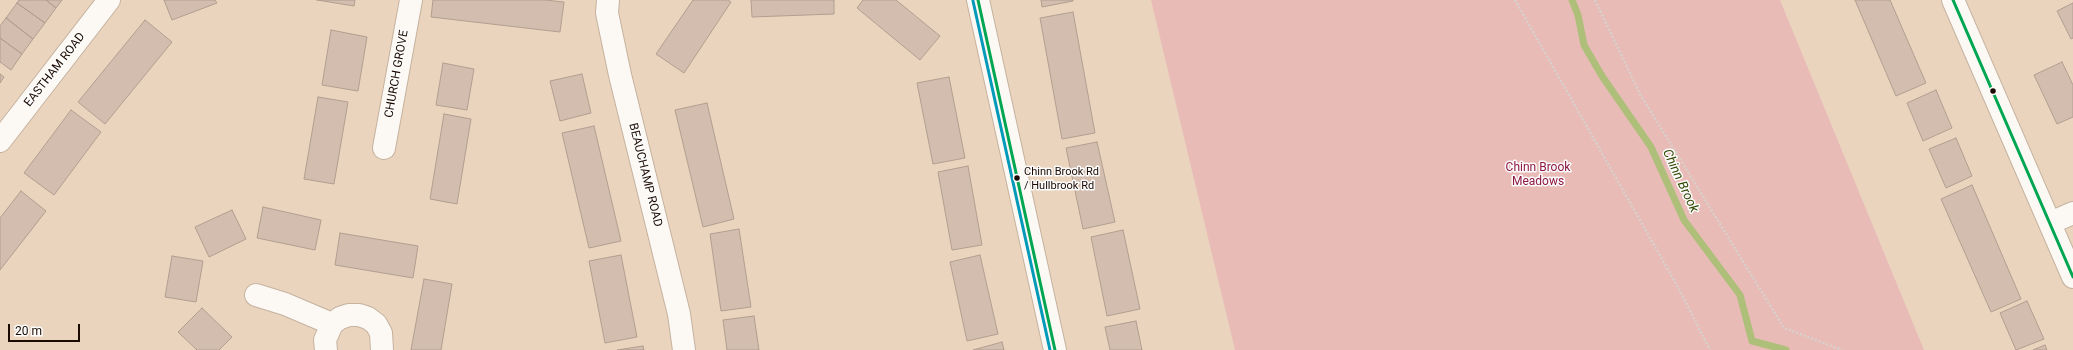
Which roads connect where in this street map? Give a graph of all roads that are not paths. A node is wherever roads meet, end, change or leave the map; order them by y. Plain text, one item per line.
1 (109, 0) edge
2 (411, 0) edge
3 (608, 0) edge
4 (978, 0) edge
5 (1953, 0) edge
6 (0, 141) edge
7 (384, 148) dead end
8 (2073, 212) edge
9 (2050, 223) junction
10 (2073, 277) edge
11 (256, 295) dead end
12 (332, 324) junction
13 (326, 350) edge
14 (382, 350) edge
15 (684, 350) edge
16 (1055, 350) edge

1 - 6 street, EASTHAM ROAD
2 - 7 street, CHURCH GROVE
3 - 15 street, BEAUCHAMP ROAD
4 - 16 street
5 - 9 street
8 - 9 street
9 - 10 street
11 - 12 street
12 - 13 street
12 - 14 street

